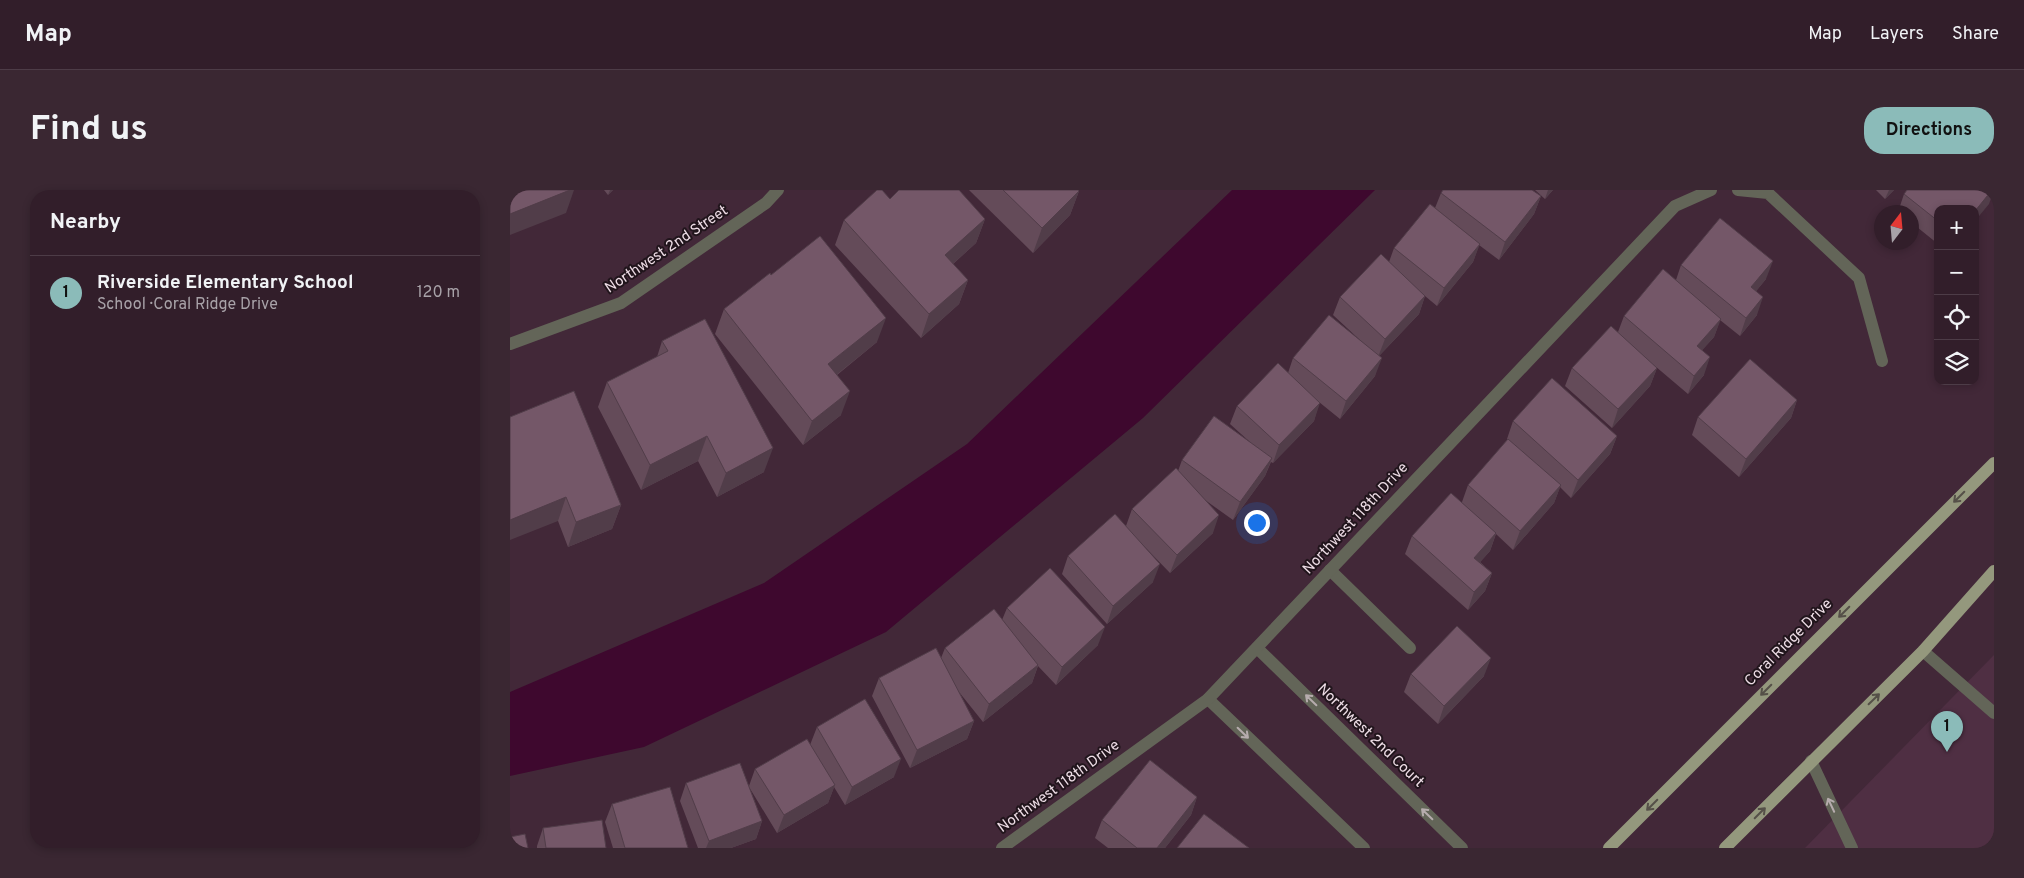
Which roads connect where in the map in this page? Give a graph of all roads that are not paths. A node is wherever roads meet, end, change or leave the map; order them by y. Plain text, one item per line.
1 (778, 190) edge
2 (1712, 190) edge
3 (1738, 190) edge
4 (510, 344) edge
5 (1882, 361) dead end
6 (1994, 463) edge
7 (1330, 570) junction
8 (1994, 571) edge
9 (1257, 648) junction
10 (1410, 648) dead end
11 (1923, 651) junction
12 (1208, 699) junction
13 (1994, 713) edge
14 (1811, 761) junction
15 (1005, 847) edge
16 (1364, 848) edge
17 (1462, 848) edge
18 (1609, 848) edge
19 (1725, 848) edge
20 (1852, 848) edge

1 - 4 street, Northwest 2nd Street
2 - 7 street, Northwest 118th Drive
3 - 5 street
6 -> 18 main road, Coral Ridge Drive
7 - 9 street, Northwest 118th Drive
7 - 10 street
8 - 11 main road
9 - 12 street, Northwest 118th Drive
17 -> 9 street, Northwest 2nd Court
11 - 13 street
14 -> 11 main road
12 - 15 street, Northwest 118th Drive
12 -> 16 street
19 -> 14 main road
20 -> 14 street

